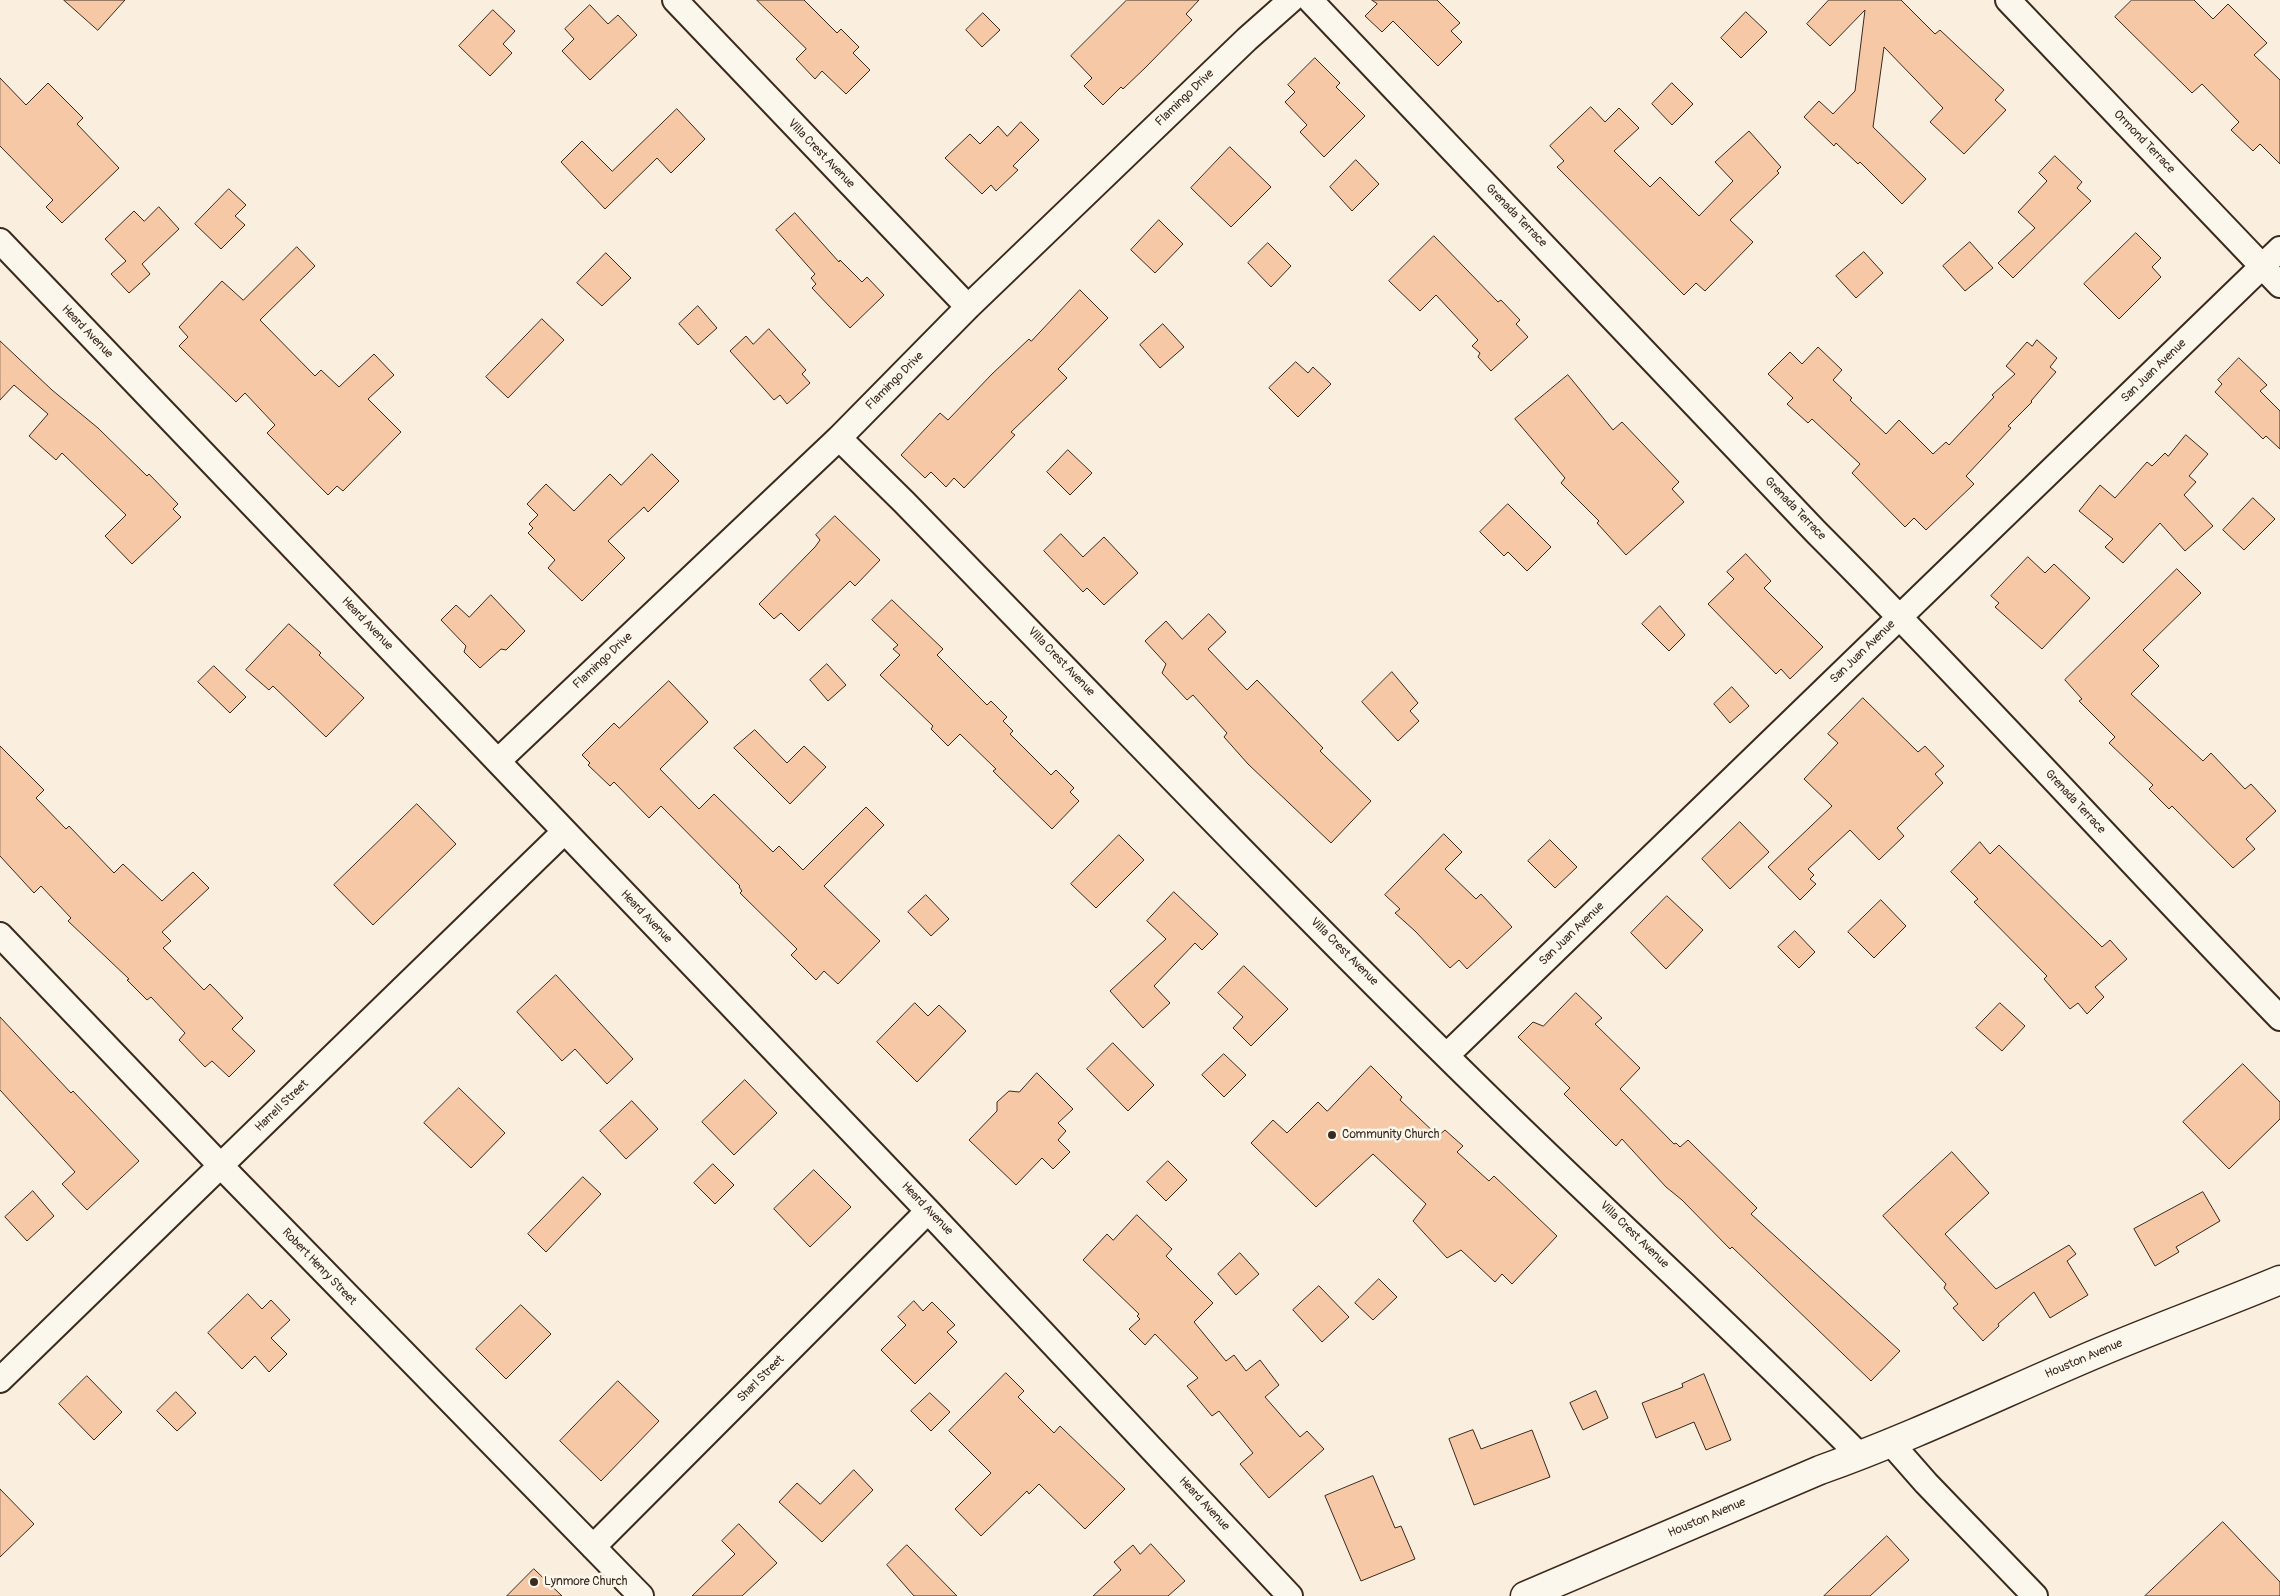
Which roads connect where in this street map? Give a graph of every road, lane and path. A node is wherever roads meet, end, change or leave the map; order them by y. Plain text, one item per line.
1 (675, 0) edge
2 (1291, 0) edge
3 (1310, 0) edge
4 (2008, 0) edge
5 (0, 241) edge
6 (2280, 249) edge
7 (2262, 266) junction
8 (2280, 285) edge
9 (968, 307) junction
10 (838, 438) junction
11 (1900, 616) junction
12 (498, 761) junction
13 (564, 832) junction
14 (0, 935) edge
15 (2280, 1018) edge
16 (1447, 1055) junction
17 (220, 1165) junction
18 (928, 1211) junction
19 (2280, 1280) edge
20 (0, 1380) edge
21 (1890, 1442) junction
22 (1860, 1456) junction
23 (593, 1547) junction
24 (641, 1596) edge
25 (1290, 1596) edge
26 (1525, 1596) edge
27 (2035, 1596) edge

1 - 9 street, Villa Crest Avenue
2 - 9 street, Flamingo Drive
3 - 11 street, Grenada Terrace
4 - 7 street, Ormond Terrace
5 - 12 street, Heard Avenue
6 - 7 street, San Juan Avenue
7 - 8 street, Ormond Terrace
7 - 11 street, San Juan Avenue
9 - 10 street, Flamingo Drive
10 - 12 street, Flamingo Drive
10 - 16 street, Villa Crest Avenue
11 - 15 street, Grenada Terrace
11 - 16 street, San Juan Avenue
12 - 13 street, Heard Avenue
13 - 17 street, Harrell Street
13 - 18 street, Heard Avenue
14 - 17 street, Robert Henry Street
16 - 22 street, Villa Crest Avenue
17 - 20 street, Harrell Street
17 - 23 street, Robert Henry Street
18 - 23 street, Sharl Street
18 - 25 street, Heard Avenue
19 - 21 street, Houston Avenue
21 - 22 street, Houston Avenue
21 - 27 street
22 - 26 street, Houston Avenue
23 - 24 street, Robert Henry Street

